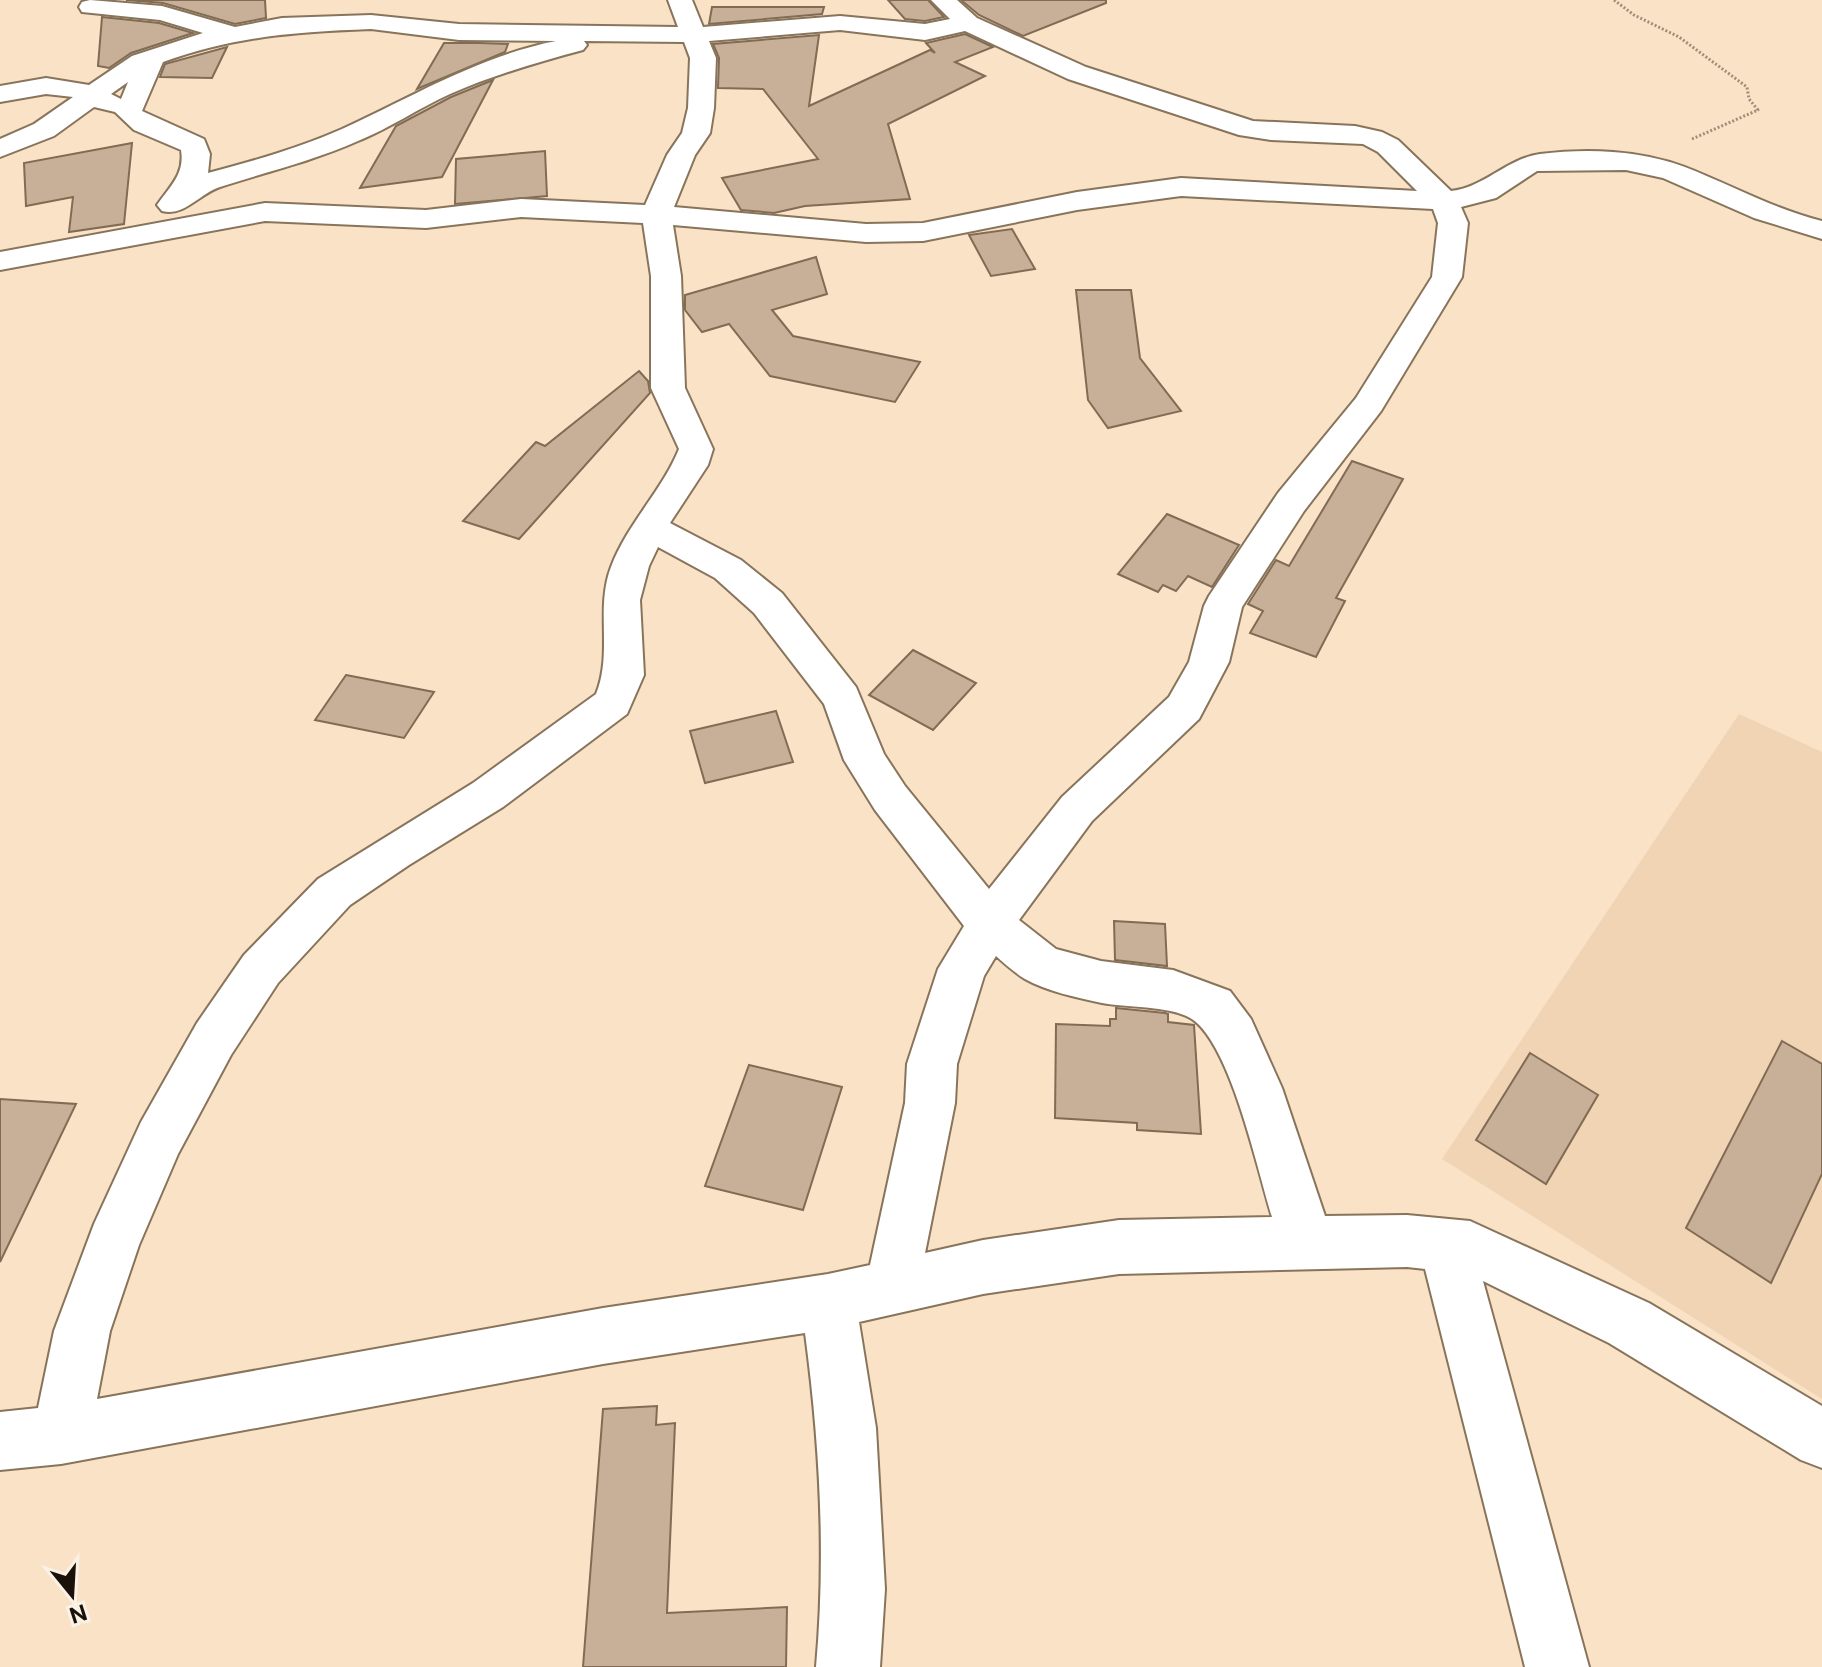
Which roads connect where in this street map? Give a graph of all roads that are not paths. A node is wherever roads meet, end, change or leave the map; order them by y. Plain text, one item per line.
1 (275, 0) edge
2 (297, 0) edge
3 (376, 0) edge
4 (943, 0) edge
5 (91, 7) dead end
6 (331, 17) edge
7 (687, 18) edge
8 (968, 23) junction
9 (628, 33) junction
10 (227, 34) junction
11 (153, 56) junction
12 (0, 94) edge
13 (92, 95) junction
14 (128, 113) junction
15 (194, 145) junction
16 (0, 149) edge
17 (269, 165) junction
18 (181, 195) junction
19 (1444, 201) junction
20 (314, 212) junction
21 (656, 214) junction
22 (1822, 230) edge
23 (150, 232) junction
24 (0, 261) edge
25 (649, 527) junction
26 (990, 925) junction
27 (1307, 1242) junction
28 (1446, 1246) junction
29 (895, 1287) junction
30 (828, 1302) junction
31 (61, 1435) junction
32 (1822, 1439) edge
33 (0, 1441) edge
34 (848, 1667) edge
35 (1557, 1667) edge

1 - 10 street
2 - 6 street
3 - 6 street
4 - 8 street
5 - 10 street
6 - 9 street
6 - 10 street
7 - 8 street
7 - 9 street
7 - 21 street
8 - 19 street
9 - 17 street
10 - 11 street
11 - 13 street
11 - 14 street
12 - 13 street
13 - 14 street
13 - 16 street
14 - 15 street
15 - 17 street
15 - 18 street
17 - 18 street
17 - 20 street
18 - 23 street
19 - 21 street
19 - 22 street
19 - 26 street
20 - 21 street
20 - 23 street
21 - 25 street
23 - 24 street
25 - 26 street
25 - 31 street
26 - 27 street
26 - 29 street
27 - 28 street
27 - 29 street
28 - 32 street
28 - 35 street
29 - 30 street
30 - 31 street
30 - 34 street
31 - 33 street

